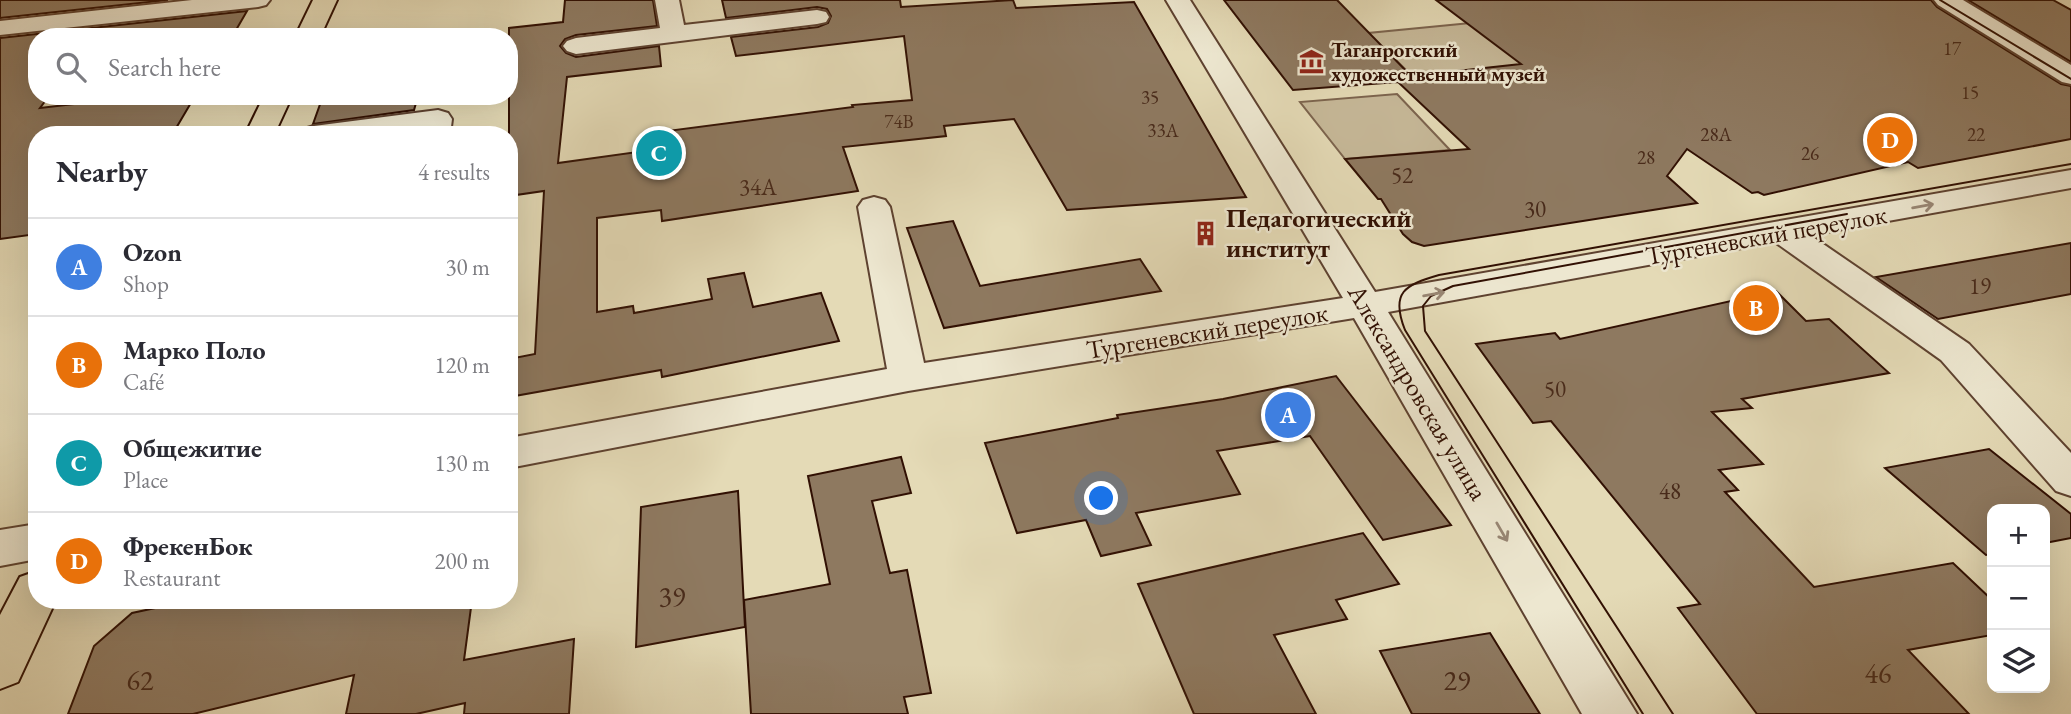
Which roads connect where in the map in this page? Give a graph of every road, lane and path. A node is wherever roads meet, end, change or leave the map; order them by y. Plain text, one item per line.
1 (258, 0) edge
2 (325, 0) edge
3 (667, 0) edge
4 (1178, 0) edge
5 (1946, 0) edge
6 (817, 17) dead end
7 (311, 28) edge
8 (0, 29) edge
9 (674, 34) junction
10 (576, 46) dead end
11 (2071, 76) edge
12 (274, 105) edge
13 (263, 126) edge
14 (384, 126) edge
15 (437, 126) edge
16 (2071, 179) edge
17 (874, 207) dead end
18 (1783, 232) junction
19 (1366, 305) junction
20 (908, 378) junction
21 (518, 451) edge
22 (2071, 480) edge
23 (28, 543) edge
24 (0, 548) edge
25 (28, 609) edge
26 (0, 667) edge
27 (1610, 714) edge

1 - 8 street
2 - 7 main road
3 - 9 street
4 - 19 street, Александровская улица
5 - 11 street
6 - 9 street
9 - 10 street
12 - 13 main road
14 - 15 street
18 -> 16 street, Тургеневский переулок
17 - 20 street
19 -> 18 street, Тургеневский переулок
18 - 22 street
19 - 20 street, Тургеневский переулок
19 -> 27 street, Александровская улица
20 - 21 street, Тургеневский переулок
23 - 24 street
25 - 26 main road

